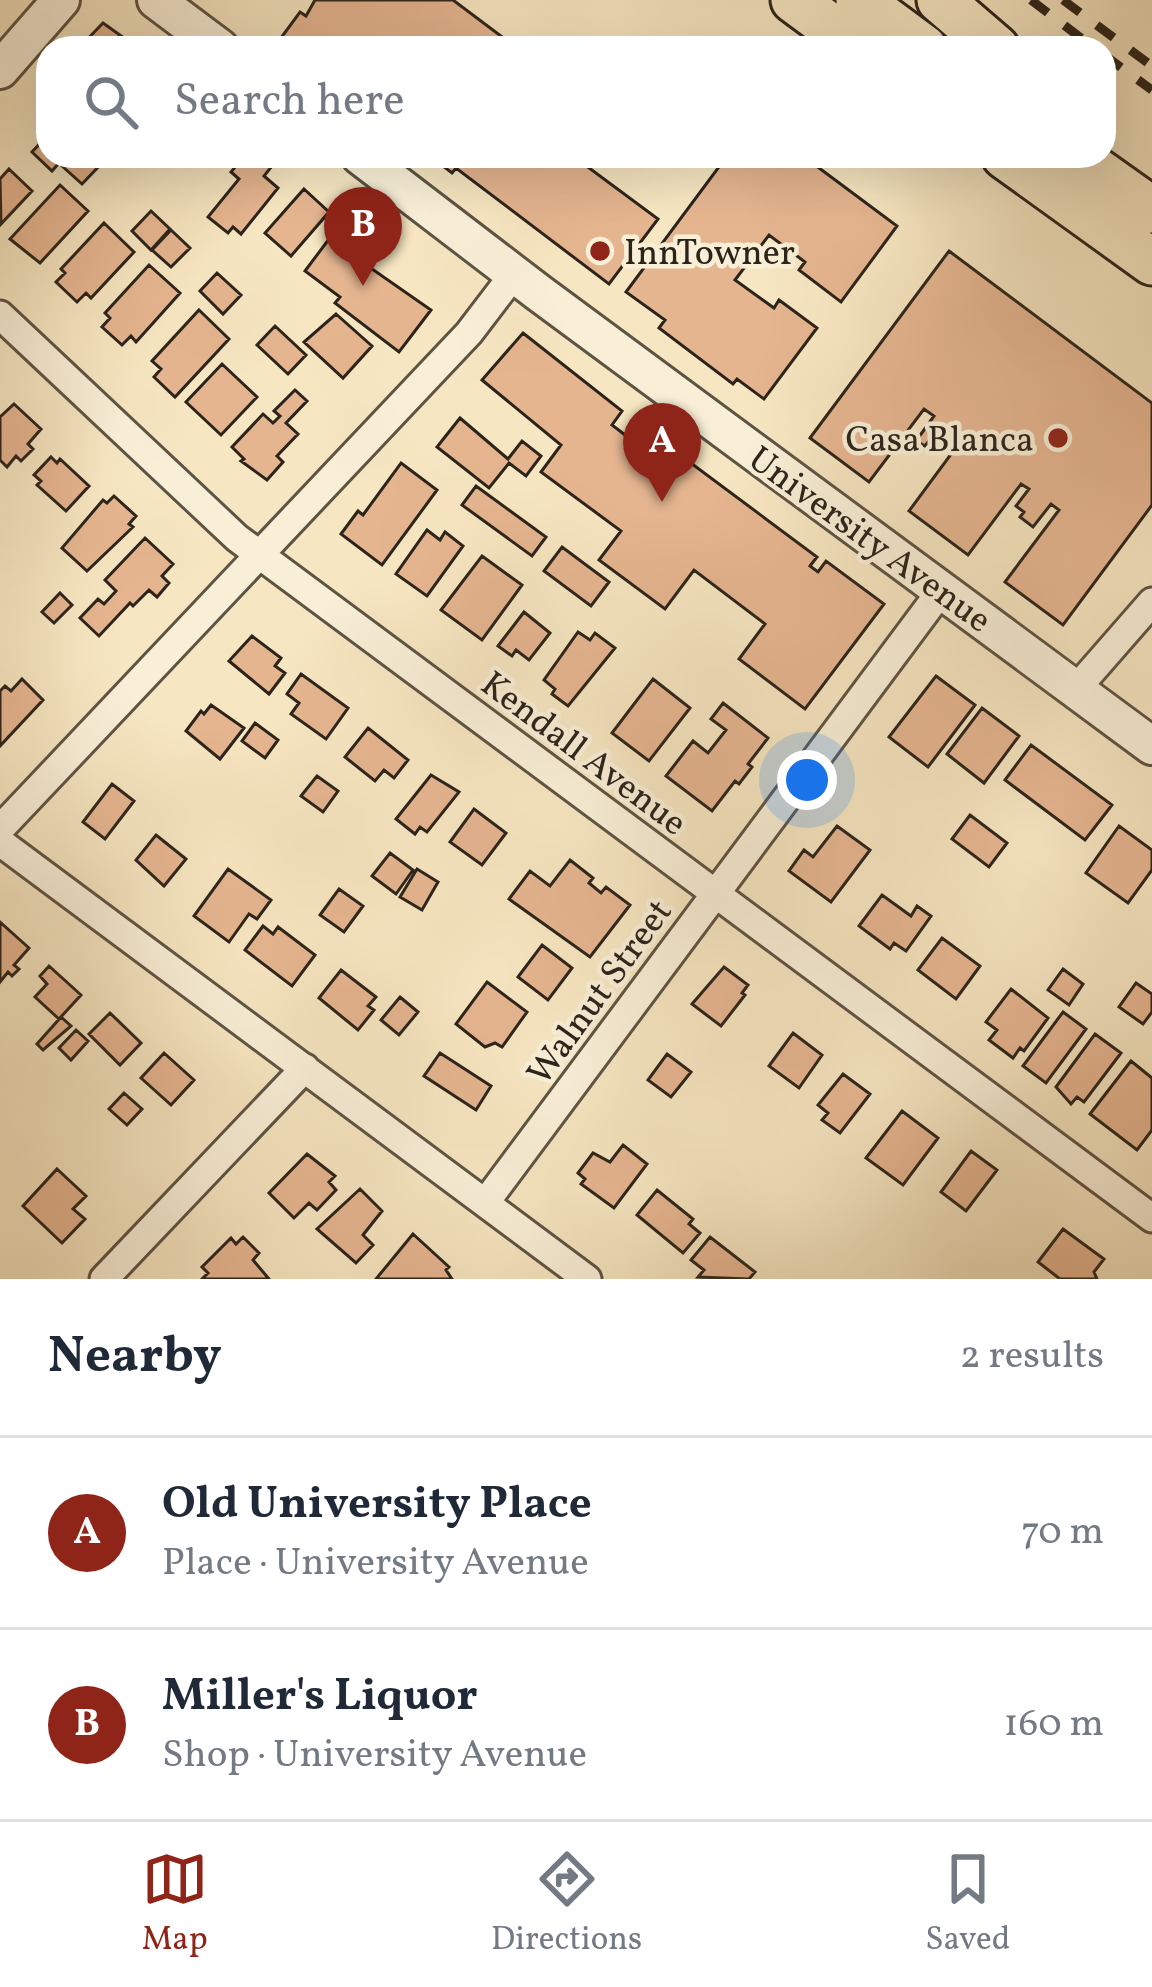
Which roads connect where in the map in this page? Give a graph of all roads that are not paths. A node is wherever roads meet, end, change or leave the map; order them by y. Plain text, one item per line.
1 (61, 0) edge
2 (156, 0) edge
3 (794, 0) edge
4 (859, 0) edge
5 (940, 0) edge
6 (204, 36) edge
7 (843, 36) edge
8 (908, 36) edge
9 (982, 36) edge
10 (0, 70) edge
11 (1116, 156) edge
12 (376, 168) edge
13 (1022, 168) edge
14 (1093, 168) edge
15 (1152, 188) edge
16 (1152, 210) edge
17 (1152, 262) edge
18 (514, 274) junction
19 (0, 315) edge
20 (259, 554) junction
21 (941, 591) junction
22 (1152, 602) edge
23 (1076, 689) junction
24 (1152, 746) edge
25 (0, 829) edge
26 (0, 842) edge
27 (714, 894) junction
28 (305, 1068) junction
29 (485, 1203) junction
30 (1152, 1218) edge
31 (104, 1279) edge
32 (587, 1279) edge

1 - 10 street
2 - 6 street
3 - 7 main road
4 - 8 main road
5 - 9 main road
11 - 15 main road
12 - 18 street, University Avenue
13 - 17 main road
14 - 16 main road
18 - 20 street
18 - 21 street, University Avenue
19 - 20 street, Kendall Avenue
20 - 25 street
20 - 27 street, Kendall Avenue
21 - 23 street, University Avenue
21 - 27 street, Walnut Street
22 - 23 street
23 - 24 street, University Avenue
26 - 28 street
27 - 29 street, Walnut Street
27 - 30 street, Kendall Avenue
28 - 29 street
28 - 31 street
29 - 32 street

